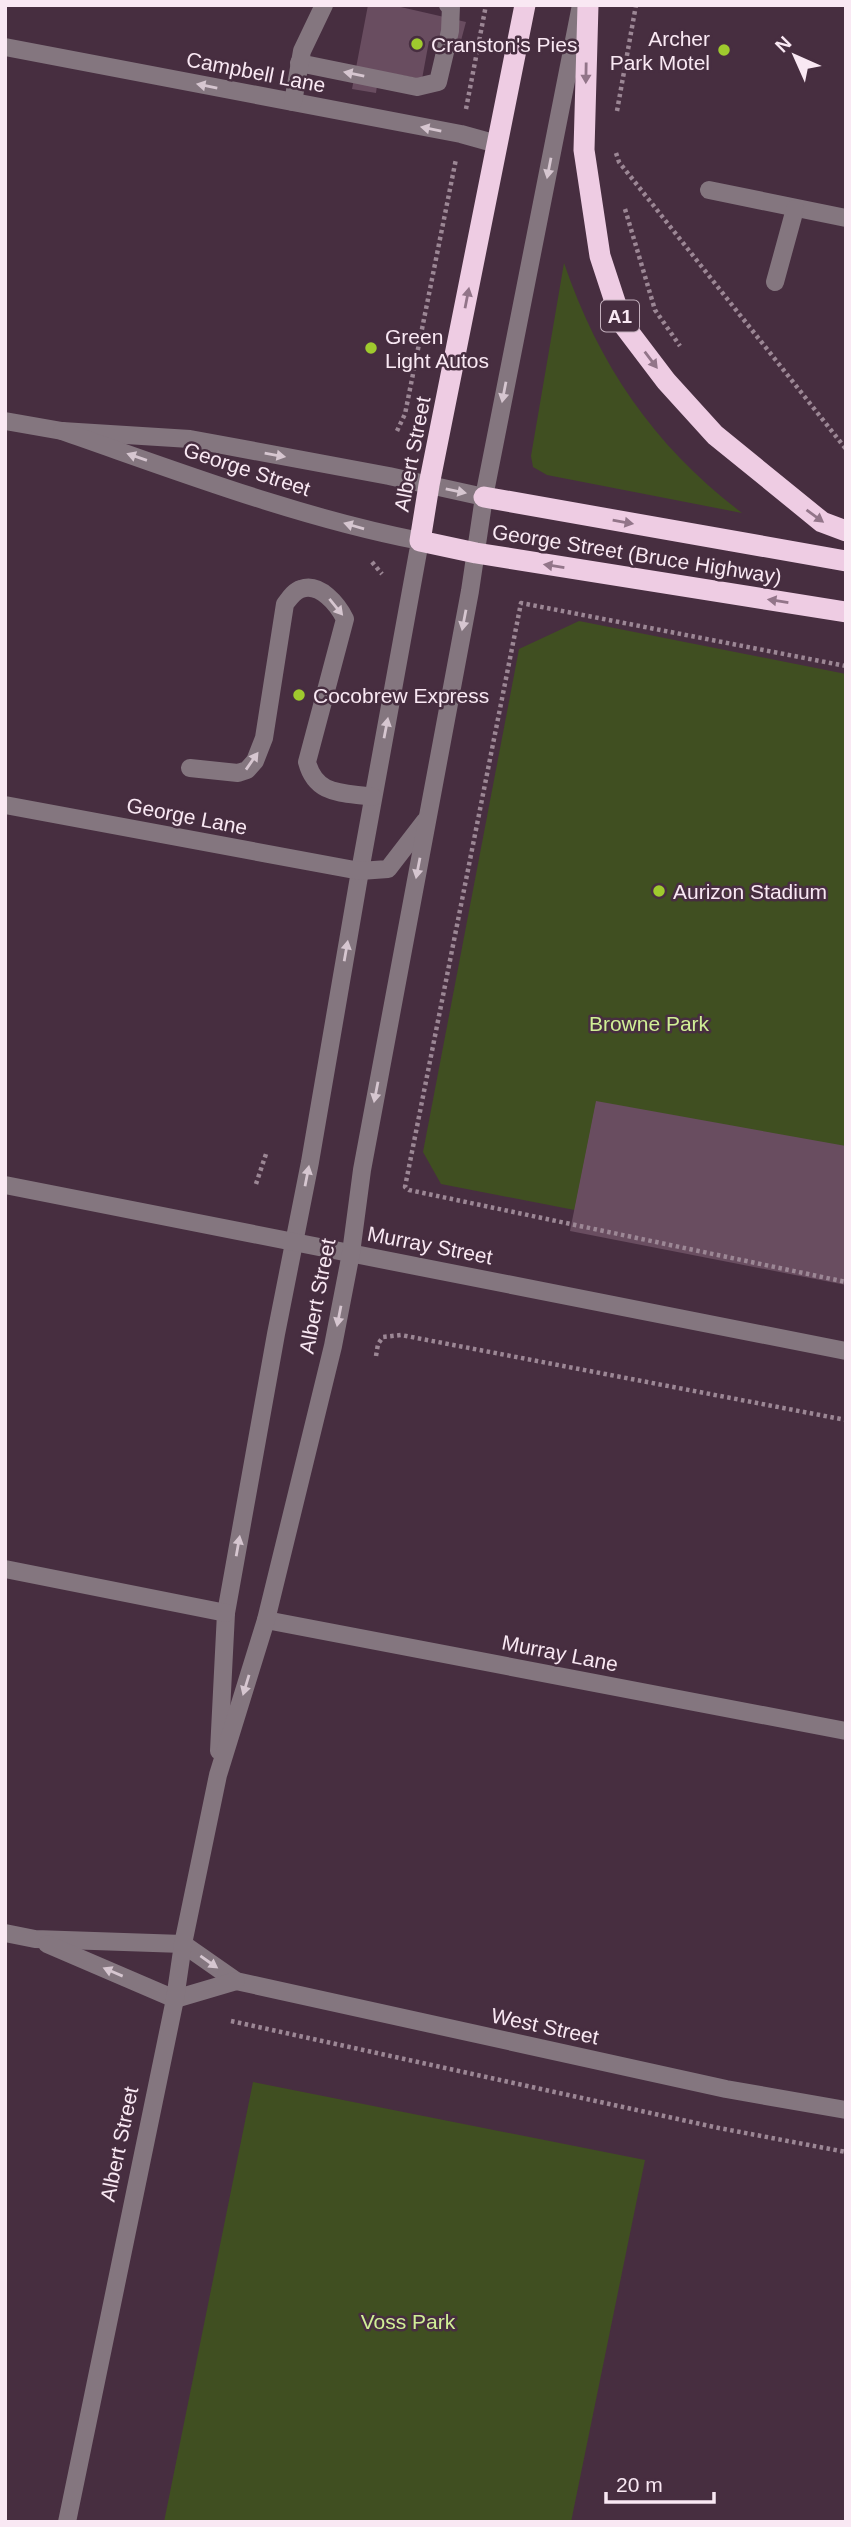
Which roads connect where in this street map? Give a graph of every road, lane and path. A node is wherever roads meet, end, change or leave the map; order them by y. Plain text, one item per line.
1 (324, 5) edge
2 (448, 5) edge
3 (486, 5) edge
4 (525, 5) edge
5 (581, 5) edge
6 (588, 5) edge
7 (636, 5) edge
8 (5, 47) edge
9 (299, 63) junction
10 (293, 102) junction
11 (614, 122) dead end
12 (461, 134) junction
13 (614, 143) dead end
14 (497, 144) junction
15 (709, 190) dead end
16 (622, 197) dead end
17 (794, 209) junction
18 (846, 218) edge
19 (775, 282) dead end
20 (683, 351) dead end
21 (5, 421) edge
22 (62, 431) junction
23 (397, 431) dead end
24 (846, 449) edge
25 (429, 485) junction
26 (484, 497) junction
27 (846, 531) edge
28 (420, 541) junction
29 (476, 553) junction
30 (846, 561) edge
31 (372, 562) dead end
32 (382, 574) dead end
33 (846, 612) edge
34 (846, 666) edge
35 (190, 768) dead end
36 (373, 797) junction
37 (5, 805) edge
38 (427, 818) junction
39 (359, 871) junction
40 (266, 1154) dead end
41 (256, 1184) dead end
42 (5, 1185) edge
43 (294, 1243) junction
44 (351, 1253) junction
45 (846, 1282) edge
46 (846, 1351) edge
47 (376, 1356) dead end
48 (846, 1420) edge
49 (5, 1569) edge
50 (226, 1613) junction
51 (266, 1620) junction
52 (846, 1731) edge
53 (218, 1775) junction
54 (5, 1933) edge
55 (35, 1939) junction
56 (183, 1944) junction
57 (236, 1981) junction
58 (176, 1999) junction
59 (231, 2021) dead end
60 (846, 2110) edge
61 (846, 2152) edge
62 (67, 2522) edge

1 - 9 street
2 -> 9 street
3 - 12 path
4 - 14 highway, Albert Street
5 -> 26 street, Albert Street
6 -> 27 highway, A1
7 - 11 path
10 -> 8 street, Campbell Lane
9 - 10 street
12 -> 10 street, Campbell Lane
12 - 14 street, Campbell Lane
12 - 23 path
13 - 24 path
25 -> 14 highway, Albert Street
15 - 17 street
16 - 20 path
17 - 18 street
17 - 19 street
21 - 22 street, George Street
22 -> 25 street, George Street
28 -> 22 street, George Street
25 -> 26 street, George Street
25 - 28 highway, Albert Street
26 - 29 street, Albert Street
26 -> 30 highway, George Street (Bruce Highway)
28 - 29 highway, George Street (Bruce Highway)
36 -> 28 street, Albert Street
33 -> 29 highway, George Street (Bruce Highway)
29 -> 38 street, Albert Street
31 - 32 path
34 - 45 path
35 -> 36 street
36 - 39 street, Albert Street
37 - 39 street, George Lane
38 - 39 street, Albert Street
38 -> 44 street, Albert Street
43 -> 39 street, Albert Street
40 - 41 path
42 - 43 street, Murray Street
43 - 44 street, Murray Street
50 -> 43 street, Albert Street
44 - 46 street, Murray Street
44 -> 51 street, Albert Street
47 - 48 path
49 - 50 street
50 - 53 street, Albert Street
51 - 52 street, Murray Lane
51 -> 53 street, Albert Street
53 - 56 street, Albert Street
54 - 55 street
55 - 56 street
58 -> 55 street
56 -> 57 street, West Street
56 - 58 street, Albert Street
57 - 58 street, West Street
57 - 60 street, West Street
58 - 62 street, Albert Street
59 - 61 path

